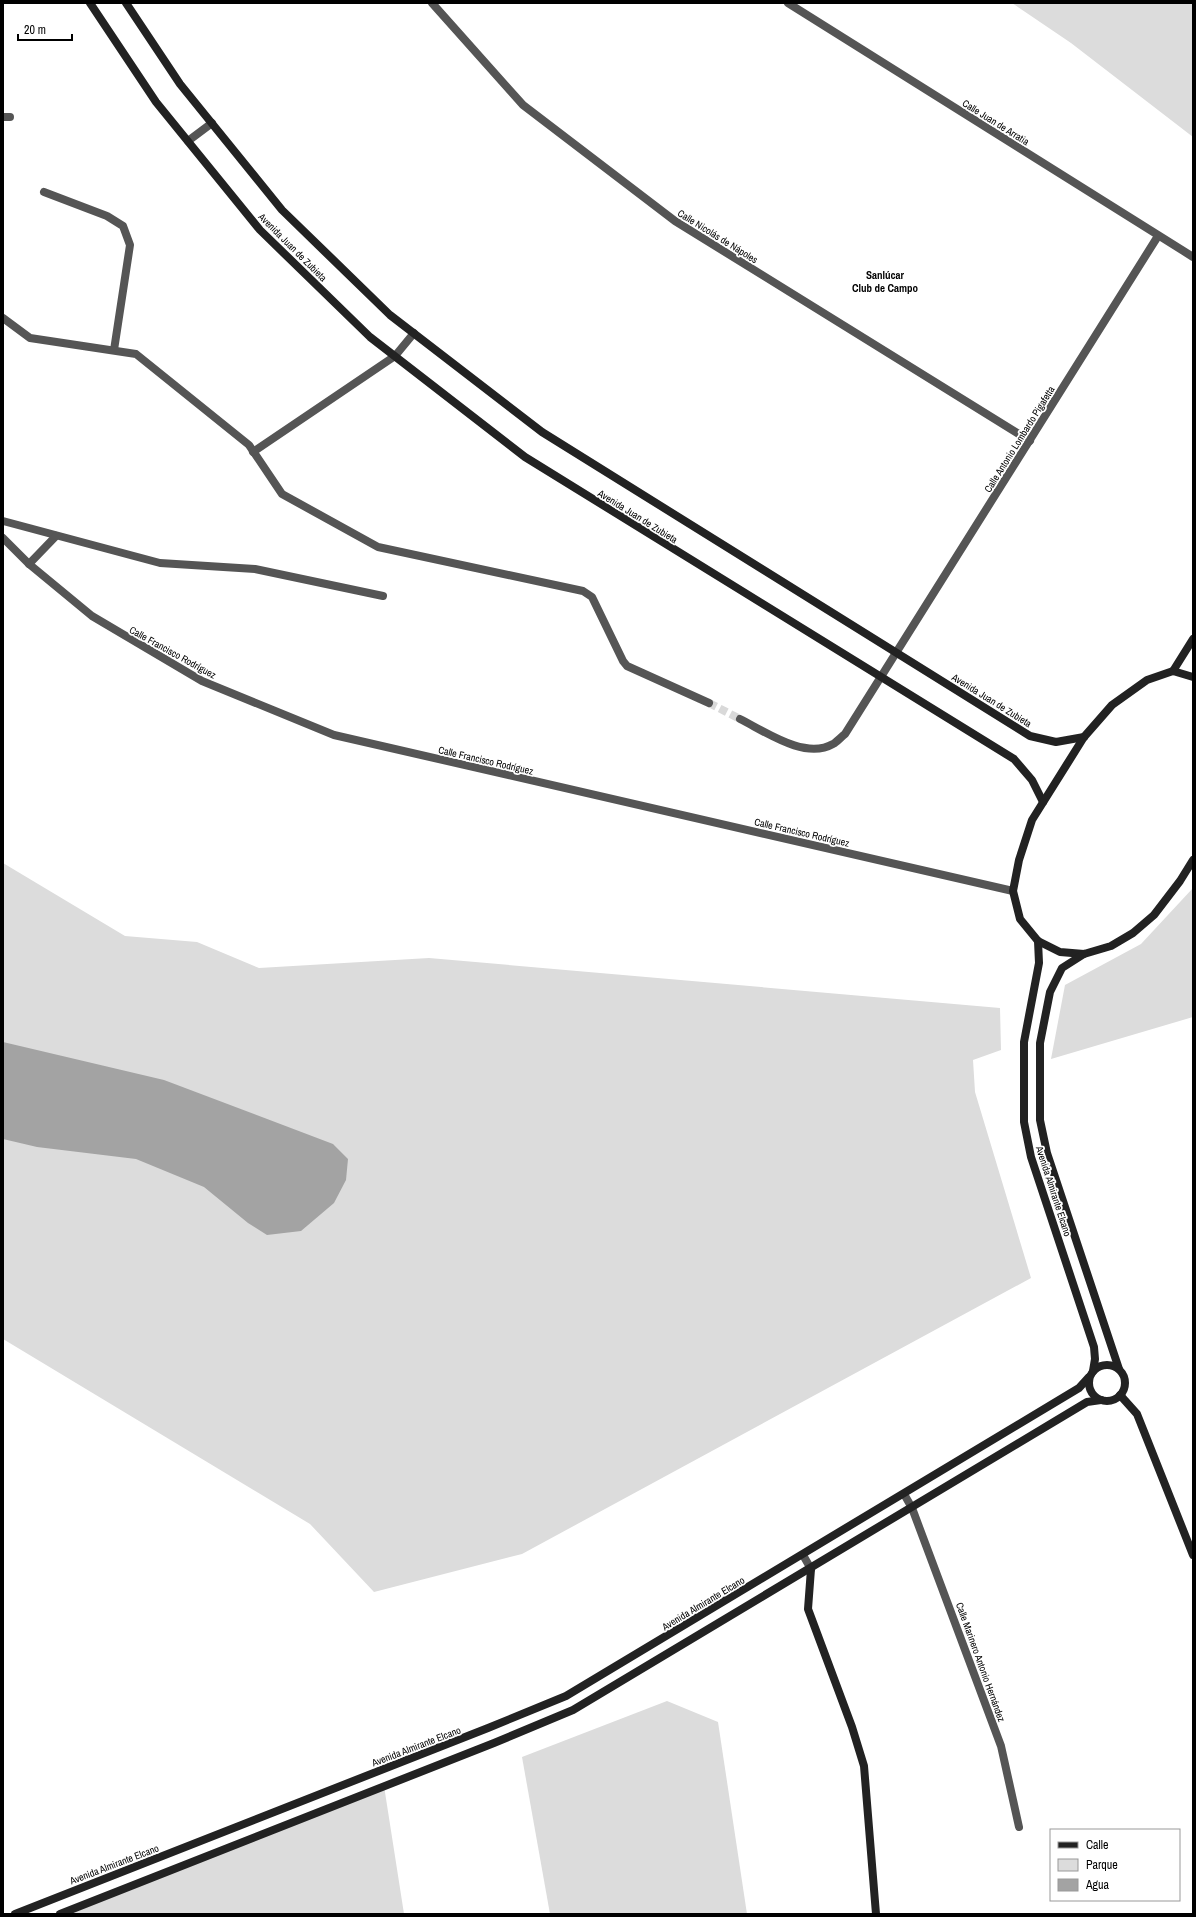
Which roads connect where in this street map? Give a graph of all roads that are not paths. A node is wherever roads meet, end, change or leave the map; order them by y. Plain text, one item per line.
1 (90, 3) edge
2 (126, 3) edge
3 (432, 3) edge
4 (788, 3) edge
5 (212, 123) junction
6 (188, 141) junction
7 (44, 192) dead end
8 (1158, 236) junction
9 (1193, 257) edge
10 (3, 318) edge
11 (414, 333) junction
12 (114, 350) junction
13 (395, 356) junction
14 (1030, 441) junction
15 (253, 452) junction
16 (3, 521) edge
17 (56, 536) junction
18 (3, 538) edge
19 (29, 564) junction
20 (383, 596) dead end
21 (1193, 639) edge
22 (897, 653) junction
23 (1173, 671) junction
24 (1193, 677) edge
25 (881, 678) junction
26 (709, 704) tunnel mouth
27 (740, 719) tunnel mouth
28 (1084, 737) junction
29 (1043, 802) junction
30 (1193, 860) edge
31 (1013, 891) junction
32 (1038, 941) junction
33 (1084, 954) junction
34 (1119, 1369) junction
35 (1091, 1374) junction
36 (1120, 1395) junction
37 (1101, 1400) junction
38 (904, 1494) junction
39 (912, 1508) junction
40 (803, 1555) junction
41 (1193, 1555) edge
42 (811, 1569) junction
43 (1019, 1827) dead end
44 (15, 1914) edge
45 (60, 1914) edge
46 (876, 1914) edge

1 - 6 street, Avenida Juan de Zubieta
2 - 5 street, Avenida Juan de Zubieta
3 - 14 street, Calle Nicolás de Nápoles
4 - 8 street, Calle Juan de Arratia
5 - 6 street
5 - 11 street, Avenida Juan de Zubieta
6 - 13 street, Avenida Juan de Zubieta
7 - 12 street
8 - 9 street, Calle Juan de Arratia
8 - 14 street, Calle Antonio Lombardo Pigafetta
10 - 12 street
11 - 13 street
11 - 22 street, Avenida Juan de Zubieta
12 - 15 street
13 - 15 street
13 - 25 street, Avenida Juan de Zubieta
14 - 22 street, Calle Antonio Lombardo Pigafetta
15 - 26 street
16 - 17 street
17 - 19 street
17 - 20 street
18 - 19 street, Calle Francisco Rodríguez
19 - 31 street, Calle Francisco Rodríguez
21 - 23 street
22 - 25 street
22 - 28 street, Avenida Juan de Zubieta
23 - 24 street
23 - 28 street
25 - 27 street
25 - 29 street, Avenida Juan de Zubieta
28 - 29 street
29 - 31 street
30 - 33 street
31 - 32 street
32 - 33 street
32 - 35 street, Avenida Almirante Elcano
33 - 34 street, Avenida Almirante Elcano
34 - 35 street
34 - 36 street
35 - 37 street
35 - 38 street, Avenida Almirante Elcano
36 - 37 street
36 - 41 street
37 - 39 street
38 - 39 street
38 - 40 street, Avenida Almirante Elcano
39 - 42 street
39 - 43 street, Calle Marinero Antonio Hernández
40 - 42 street
40 - 44 street, Avenida Almirante Elcano
42 - 45 street
42 - 46 street

